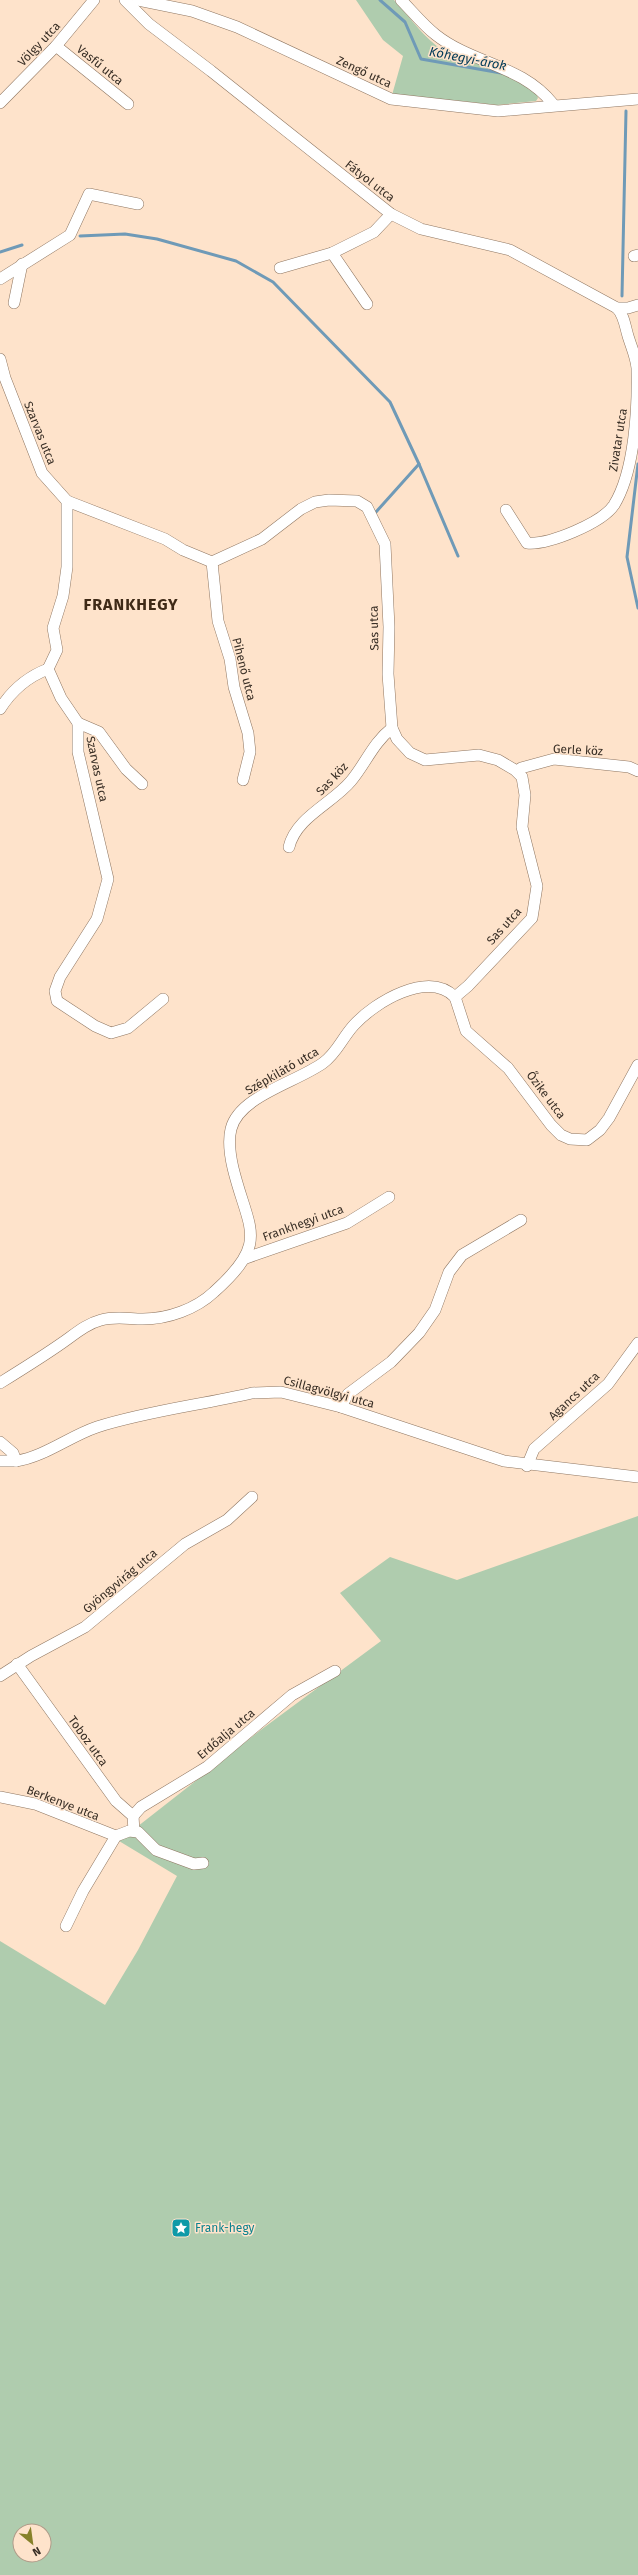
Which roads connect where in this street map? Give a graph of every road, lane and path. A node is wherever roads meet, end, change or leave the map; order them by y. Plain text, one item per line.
1 (94, 0) edge
2 (125, 0) edge
3 (138, 0) edge
4 (401, 0) edge
5 (56, 46) junction
6 (638, 98) edge
7 (0, 103) edge
8 (128, 104) dead end
9 (553, 104) junction
10 (138, 204) dead end
11 (391, 214) junction
12 (332, 253) junction
13 (22, 264) junction
14 (280, 268) dead end
15 (0, 279) edge
16 (14, 304) dead end
17 (368, 304) dead end
18 (638, 305) edge
19 (617, 308) junction
20 (0, 359) edge
21 (67, 501) junction
22 (506, 510) dead end
23 (212, 562) junction
24 (48, 670) junction
25 (0, 709) edge
26 (78, 723) junction
27 (392, 728) junction
28 (638, 771) edge
29 (519, 773) junction
30 (243, 780) dead end
31 (142, 784) dead end
32 (289, 846) dead end
33 (454, 997) junction
34 (163, 999) dead end
35 (638, 1065) edge
36 (389, 1197) dead end
37 (522, 1220) dead end
38 (246, 1258) junction
39 (638, 1343) edge
40 (0, 1383) edge
41 (341, 1408) junction
42 (0, 1442) edge
43 (0, 1461) edge
44 (16, 1461) junction
45 (527, 1466) junction
46 (638, 1478) edge
47 (252, 1497) dead end
48 (17, 1664) junction
49 (336, 1671) dead end
50 (0, 1676) edge
51 (0, 1797) edge
52 (133, 1816) junction
53 (134, 1831) junction
54 (116, 1836) junction
55 (203, 1863) dead end
56 (66, 1926) dead end

1 - 5 street, Völgy utca
2 - 11 street, Fátyol utca
3 - 9 street, Zengő utca
4 - 9 street
5 - 7 street, Völgy utca
5 - 8 street, Vasfű utca
6 - 9 street, Zengő utca
10 - 13 street
11 - 12 street
11 - 19 street, Fátyol utca
12 - 14 street
12 - 17 street
13 - 15 street
13 - 16 street
18 - 19 street
19 - 22 street, Zivatar utca
20 - 21 street, Szarvas utca
21 - 23 street
21 - 24 street
23 - 27 street, Sas utca
23 - 30 street, Pihenő utca
24 - 25 street
24 - 26 street, Szarvas utca
26 - 31 street
26 - 34 street, Szarvas utca
27 - 29 street, Sas utca
27 - 32 street, Sas köz
28 - 29 street, Gerle köz
29 - 33 street, Sas utca
33 - 35 street, Őzike utca
33 - 38 street, Szépkilátó utca
36 - 38 street, Frankhegyi utca
37 - 41 street
38 - 40 street, Szépkilátó utca
39 - 45 street, Agancs utca
41 - 44 street, Csillagvölgyi utca
41 - 45 street, Csillagvölgyi utca
42 - 44 street
43 - 44 street
45 - 46 street, Csillagvölgyi utca
47 - 48 street, Gyöngyvirág utca
48 - 50 street, Gyöngyvirág utca
48 - 52 street, Toboz utca
49 - 52 street, Erdőalja utca
51 - 54 street, Berkenye utca
52 - 53 street
53 - 54 street
53 - 55 street
54 - 56 street

